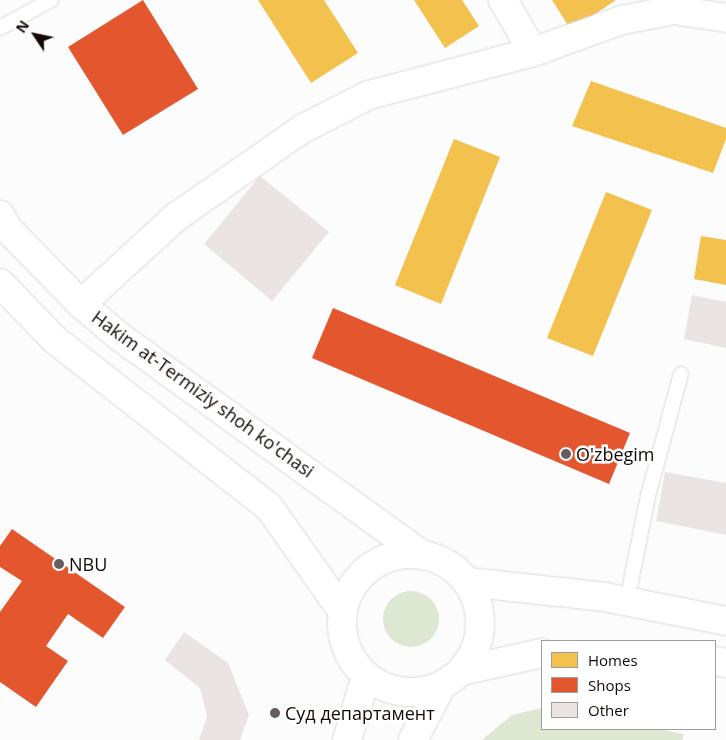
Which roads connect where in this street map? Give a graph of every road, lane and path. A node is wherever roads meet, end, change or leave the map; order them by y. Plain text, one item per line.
1 (51, 0) edge
2 (503, 0) edge
3 (726, 18) edge
4 (0, 28) edge
5 (533, 52) junction
6 (0, 215) edge
7 (0, 283) edge
8 (81, 304) junction
9 (681, 374) dead end
10 (422, 555) junction
11 (467, 582) junction
12 (627, 601) junction
13 (342, 612) junction
14 (726, 620) edge
15 (541, 653) edge
16 (366, 676) junction
17 (451, 678) junction
18 (347, 740) edge
19 (413, 740) edge

1 - 4 lane
2 - 5 main road
3 - 5 main road
5 - 8 main road
6 - 8 main road, Hakim at-Termiziy shoh ko'chasi
7 - 13 main road
8 - 10 main road, Hakim at-Termiziy shoh ko'chasi
9 - 12 lane
10 - 11 main road
10 - 13 main road
11 - 12 main road
11 - 17 main road
12 - 14 main road
13 - 16 main road
15 - 17 main road
16 - 17 main road
16 - 18 main road
17 - 19 main road

